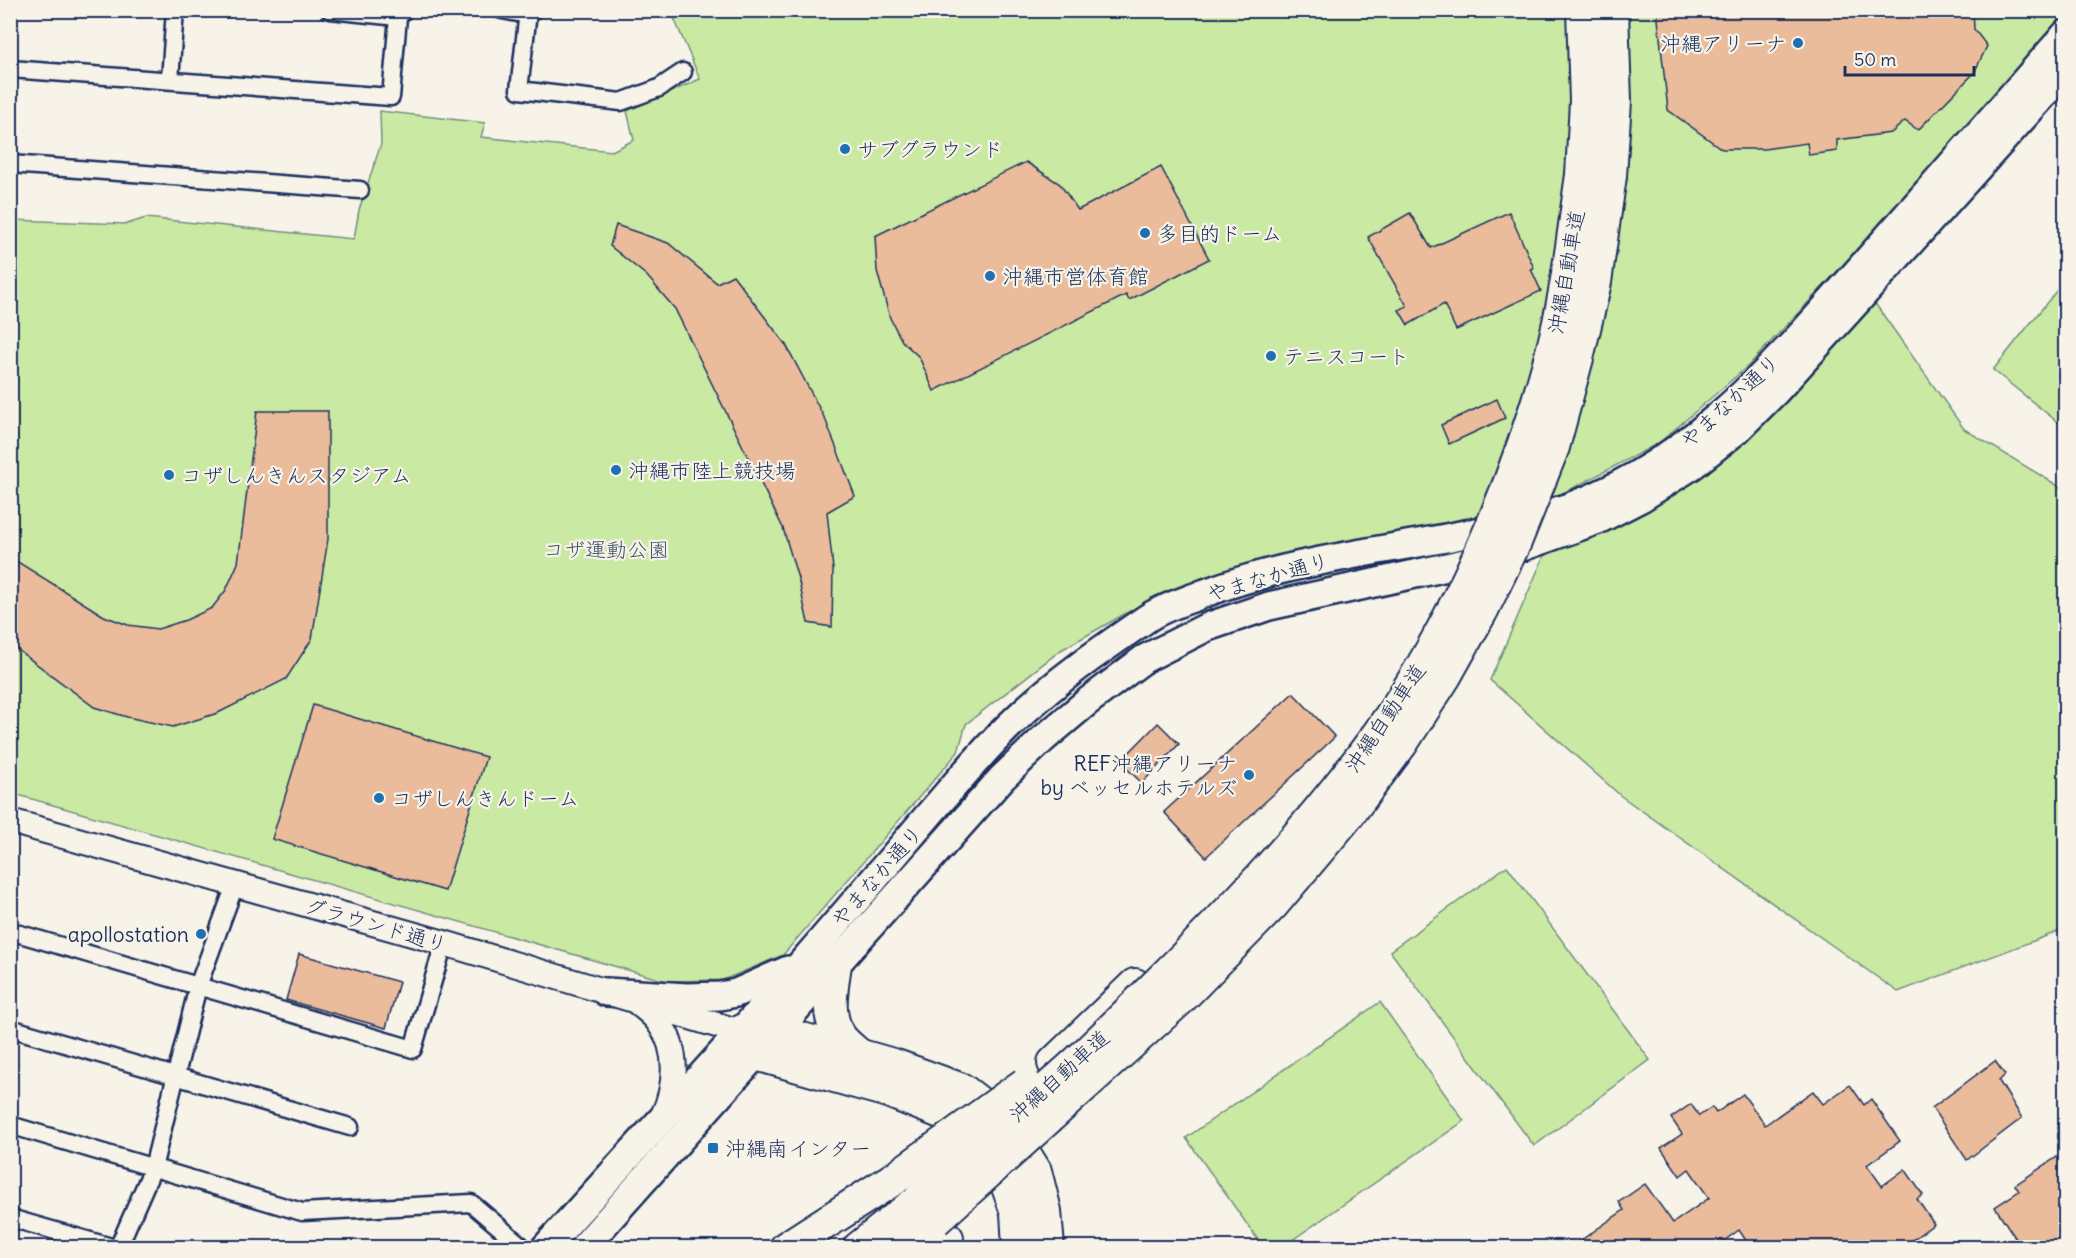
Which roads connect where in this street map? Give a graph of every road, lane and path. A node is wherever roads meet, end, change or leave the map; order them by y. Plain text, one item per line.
1 (175, 10) edge
2 (330, 10) edge
3 (502, 10) edge
4 (1583, 10) edge
5 (1612, 10) edge
6 (530, 11) edge
7 (401, 14) edge
8 (2066, 34) edge
9 (10, 69) edge
10 (2066, 70) edge
11 (683, 72) dead end
12 (170, 80) junction
13 (10, 164) edge
14 (1596, 176) junction
15 (360, 190) dead end
16 (1326, 801) junction
17 (10, 821) edge
18 (236, 885) junction
19 (10, 931) edge
20 (444, 943) junction
21 (803, 962) junction
22 (835, 964) junction
23 (198, 986) junction
24 (606, 992) junction
25 (635, 1001) junction
26 (10, 1028) edge
27 (757, 1039) junction
28 (860, 1056) junction
29 (176, 1076) junction
30 (662, 1118) junction
31 (10, 1125) edge
32 (351, 1127) dead end
33 (153, 1168) junction
34 (10, 1218) edge
35 (935, 1227) edge
36 (117, 1248) edge
37 (524, 1248) edge
38 (545, 1248) edge
39 (583, 1248) edge
40 (786, 1248) edge
41 (859, 1248) edge
42 (902, 1248) edge
43 (1019, 1248) edge
44 (1048, 1248) edge

1 - 12 street
2 - 7 street
3 - 6 street
4 - 14 highway, 沖縄自動車道
5 - 14 highway, 沖縄自動車道
6 - 11 street
7 - 12 street
8 - 21 main road, やまなか通り
9 - 12 street
10 - 22 main road, やまなか通り
13 - 15 street
14 - 16 highway, 沖縄自動車道, bridge
14 - 35 highway, 沖縄自動車道, bridge
16 - 35 highway, 沖縄自動車道, bridge
16 - 40 highway, bridge
17 - 18 street, グラウンド通り
18 - 20 street, グラウンド通り
18 - 23 street
19 - 23 street
20 - 23 street
20 - 24 street, グラウンド通り
21 - 24 main road
21 - 27 main road, やまなか通り
22 - 27 main road, やまなか通り
22 - 28 highway
23 - 29 street
24 - 25 street, グラウンド通り
25 - 27 street, グラウンド通り
25 - 30 street
26 - 29 street
27 - 28 highway
27 - 30 main road, やまなか通り
27 - 39 main road, やまなか通り
27 - 43 highway
28 - 44 highway
29 - 32 street
29 - 33 street
30 - 38 main road, やまなか通り
31 - 33 street
33 - 36 street
33 - 37 street
34 - 36 street
35 - 41 highway, 沖縄自動車道
35 - 42 highway, 沖縄自動車道

